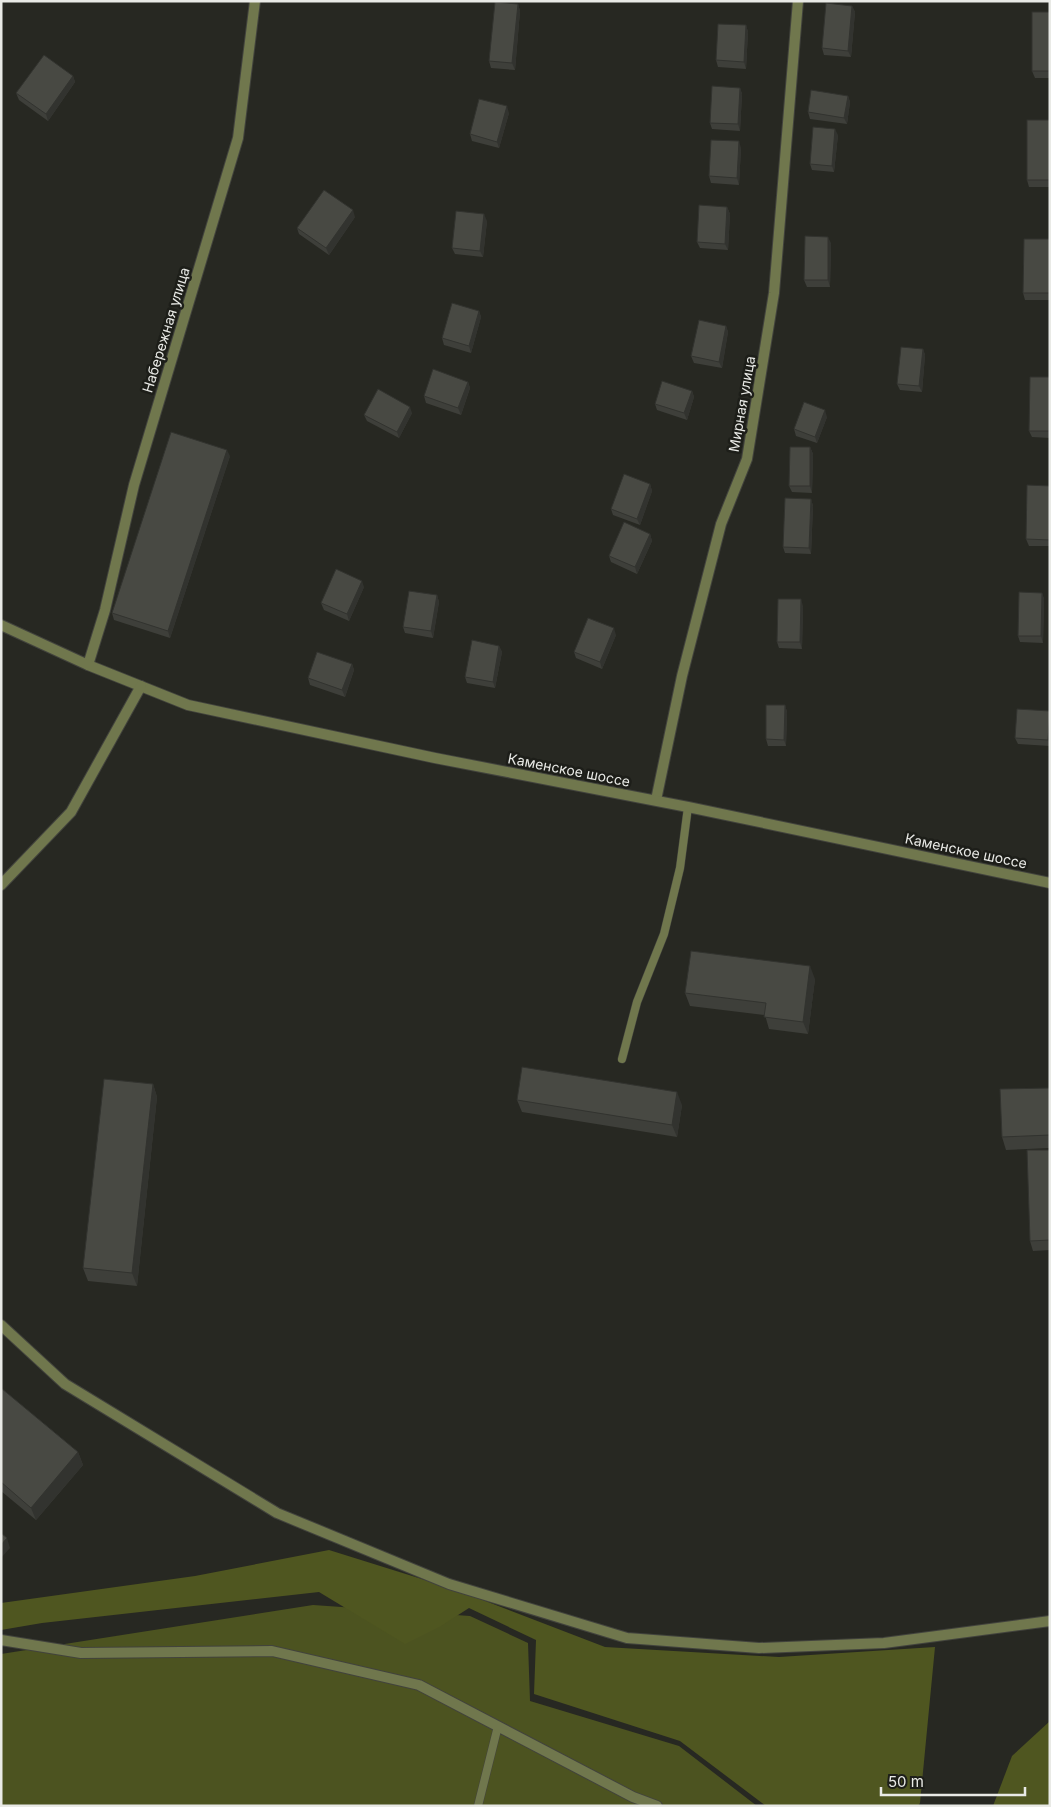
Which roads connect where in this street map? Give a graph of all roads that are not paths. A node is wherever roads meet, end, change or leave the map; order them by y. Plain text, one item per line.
1 (255, 1) edge
2 (798, 1) edge
3 (1, 625) edge
4 (88, 665) junction
5 (141, 686) junction
6 (656, 800) junction
7 (688, 807) junction
8 (1050, 883) edge
9 (1, 885) edge
10 (622, 1059) dead end
11 (1, 1325) edge
12 (1050, 1621) edge
13 (2, 1642) edge
14 (498, 1726) junction
15 (478, 1806) edge
16 (658, 1806) edge

1 - 4 street, Набережная улица
2 - 6 street, Мирная улица
3 - 4 street, Каменское шоссе
4 - 5 street, Каменское шоссе
5 - 6 street, Каменское шоссе
5 - 9 street
6 - 7 street, Каменское шоссе
7 - 8 street, Каменское шоссе
7 - 10 lane
11 - 12 street
13 - 14 street
14 - 15 lane
14 - 16 street

